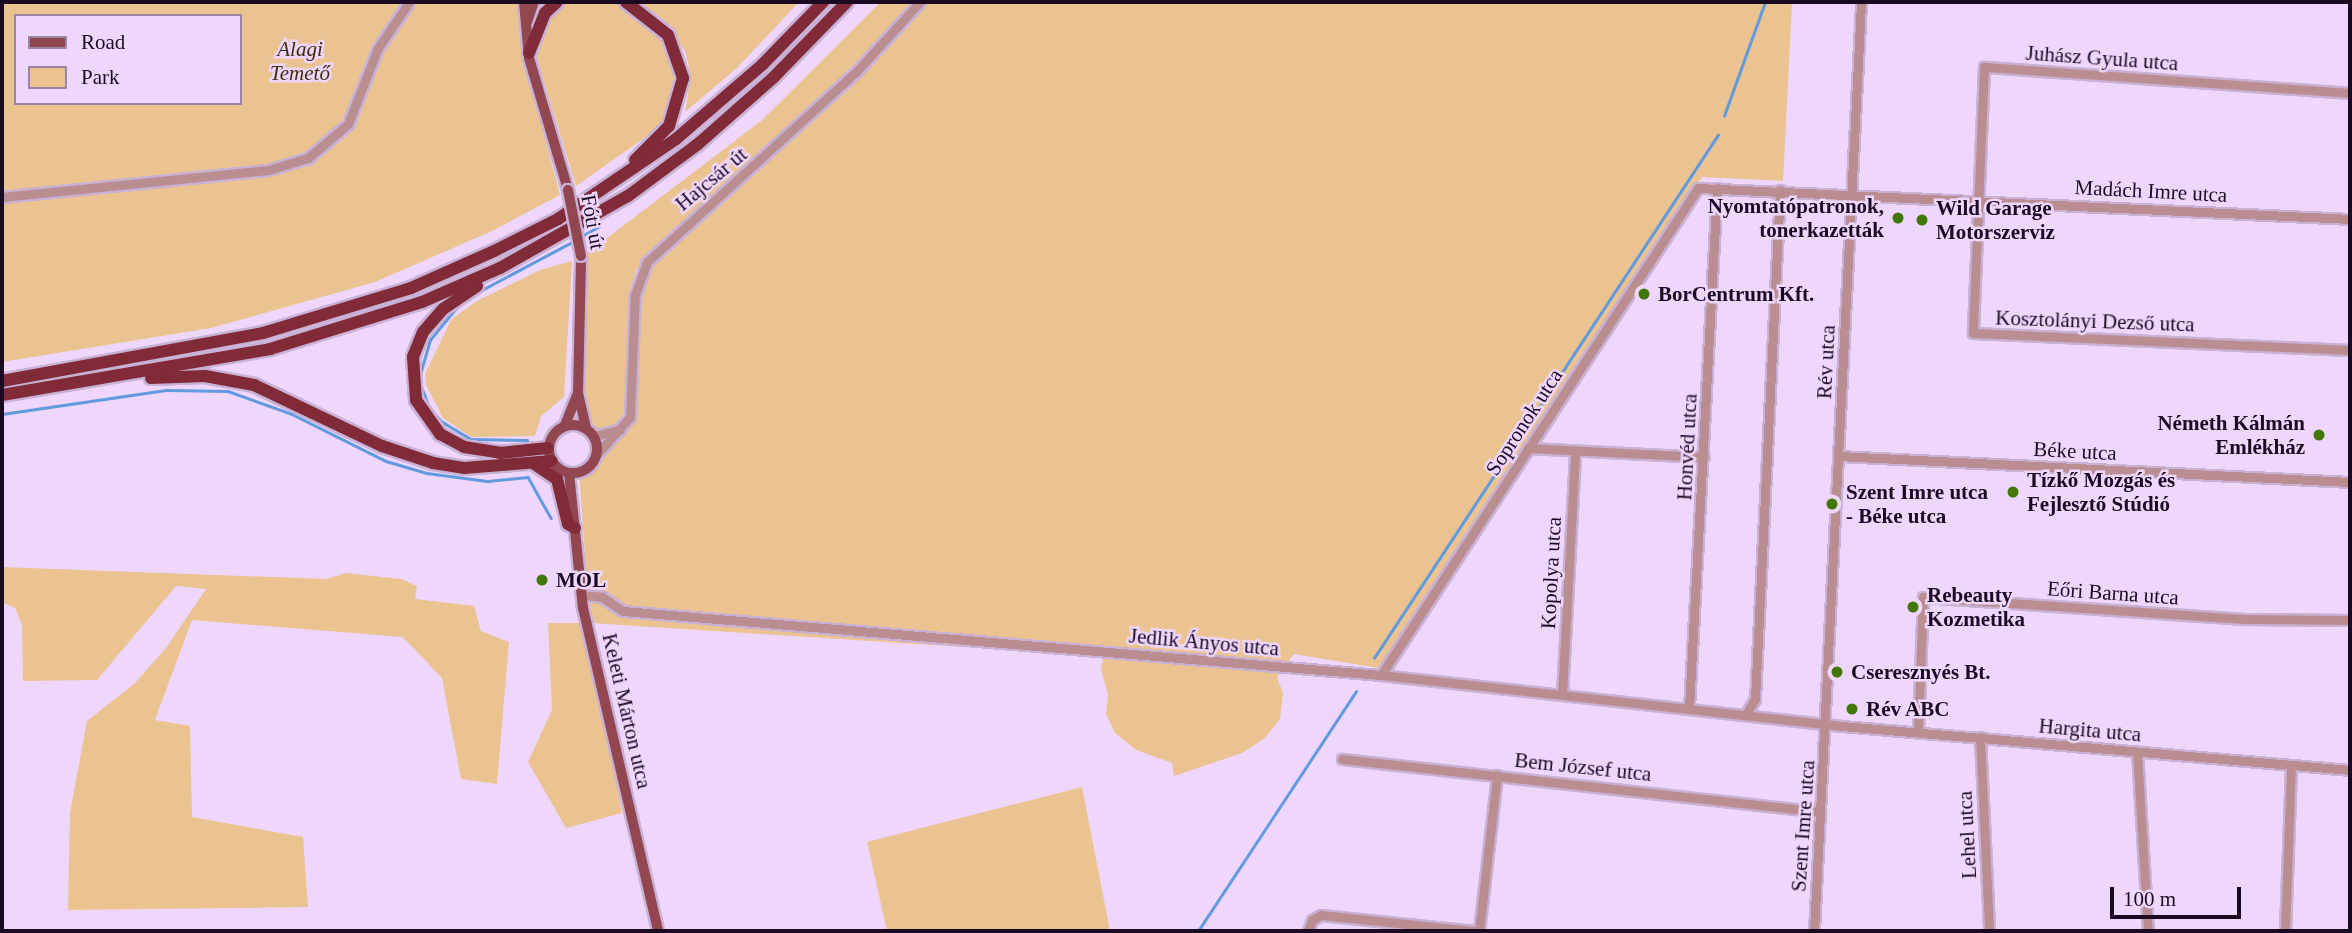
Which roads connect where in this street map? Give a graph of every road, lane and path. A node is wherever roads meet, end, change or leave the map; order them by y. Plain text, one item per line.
1 (409, 2) edge
2 (524, 2) edge
3 (534, 2) edge
4 (557, 2) edge
5 (626, 2) edge
6 (823, 2) edge
7 (847, 2) edge
8 (920, 2) edge
9 (1861, 2) edge
10 (525, 28) junction
11 (529, 53) junction
12 (2350, 93) edge
13 (611, 186) junction
14 (1698, 188) joint
15 (1717, 188) junction
16 (1780, 190) junction
17 (1851, 193) junction
18 (2, 197) edge
19 (1979, 200) junction
20 (2350, 219) edge
21 (500, 268) junction
22 (2350, 350) edge
23 (126, 376) junction
24 (2, 381) edge
25 (578, 393) junction
26 (2, 395) edge
27 (565, 425) junction
28 (622, 429) junction
29 (590, 432) junction
30 (548, 448) junction
31 (1528, 449) junction
32 (1575, 452) junction
33 (596, 455) junction
34 (1839, 456) junction
35 (1704, 457) junction
36 (552, 461) junction
37 (532, 463) junction
38 (574, 473) junction
39 (2350, 482) edge
40 (575, 528) junction
41 (581, 595) junction
42 (2350, 620) edge
43 (1381, 675) junction
44 (1562, 695) junction
45 (1689, 708) junction
46 (1746, 714) junction
47 (1827, 724) junction
48 (1918, 731) junction
49 (1980, 737) junction
50 (2137, 752) junction
51 (1342, 759) dead end
52 (2291, 765) junction
53 (2350, 770) edge
54 (1497, 775) junction
55 (1820, 812) junction
56 (658, 931) edge
57 (1308, 931) edge
58 (1476, 931) edge
59 (1814, 931) edge
60 (1989, 931) edge
61 (2148, 931) edge
62 (2285, 931) edge

1 - 18 street
2 - 10 main road, Fóti út
3 - 10 main road
4 - 11 highway
5 - 13 highway
6 - 13 highway
7 - 21 highway
8 - 28 street, Hajcsár út
9 - 17 street, Rév utca
10 - 11 main road, Fóti út
11 - 25 main road, Fóti út, bridge
12 - 19 street, Juhász Gyula utca
13 - 24 highway
14 - 15 street, Madách Imre utca
14 - 31 street, Sopronok utca
15 - 16 street, Madách Imre utca
15 - 35 street, Honvéd utca
16 - 17 street, Madách Imre utca
16 - 46 street
17 - 19 street, Madách Imre utca
17 - 34 street, Rév utca
19 - 20 street, Madách Imre utca
19 - 22 street, Kosztolányi Dezső utca
21 - 23 highway
21 - 30 highway
23 - 26 highway
23 - 37 highway
25 - 27 main road, Fóti út
25 - 29 main road
27 - 29 main road
27 - 30 main road
28 - 29 street
28 - 33 street, Hajcsár út
29 - 33 main road
30 - 36 main road
31 - 32 street
31 - 43 street, Sopronok utca
32 - 35 street
32 - 44 street, Kopolya utca
33 - 38 main road
34 - 39 street, Béke utca
34 - 47 street, Rév utca
35 - 45 street, Honvéd utca
36 - 37 highway
36 - 38 main road
37 - 40 highway
38 - 40 main road, Keleti Márton utca
40 - 41 main road, Keleti Márton utca
41 - 43 street, Jedlik Ányos utca
41 - 56 main road, Keleti Márton utca
42 - 48 street, Eőri Barna utca
43 - 44 street, Jedlik Ányos utca
44 - 45 street, Jedlik Ányos utca
45 - 46 street, Jedlik Ányos utca
46 - 47 street, Jedlik Ányos utca
47 - 48 street, Hargita utca
47 - 55 street, Szent Imre utca
48 - 49 street, Hargita utca
49 - 50 street, Hargita utca
49 - 60 street, Lehel utca
50 - 52 street, Hargita utca
50 - 61 street
51 - 54 street, Bem József utca
52 - 53 street, Hargita utca
52 - 62 street
54 - 55 street, Bem József utca
54 - 58 street
55 - 59 street, Szent Imre utca
57 - 58 street

